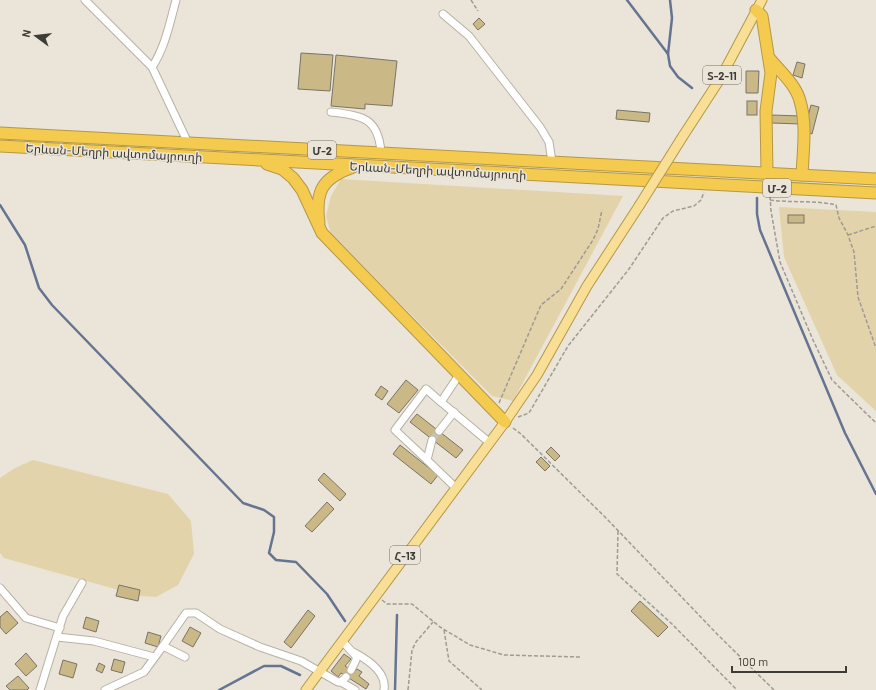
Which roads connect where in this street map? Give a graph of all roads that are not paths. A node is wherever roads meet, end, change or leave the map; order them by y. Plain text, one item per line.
1 (85, 0) edge
2 (176, 0) edge
3 (762, 0) edge
4 (756, 10) junction
5 (443, 14) dead end
6 (770, 59) junction
7 (152, 67) junction
8 (332, 112) dead end
9 (0, 133) edge
10 (188, 143) junction
11 (0, 146) edge
12 (381, 152) junction
13 (254, 160) junction
14 (552, 162) junction
15 (356, 165) junction
16 (768, 173) junction
17 (659, 174) joint
18 (802, 175) junction
19 (876, 179) edge
20 (876, 193) edge
21 (322, 233) junction
22 (459, 376) junction
23 (441, 402) junction
24 (454, 412) junction
25 (509, 422) junction
26 (439, 431) tunnel mouth
27 (432, 440) tunnel mouth
28 (490, 443) junction
29 (427, 460) junction
30 (455, 487) junction
31 (82, 583) dead end
32 (0, 588) edge
33 (60, 628) junction
34 (57, 637) junction
35 (342, 641) junction
36 (163, 646) junction
37 (355, 653) junction
38 (185, 657) dead end
39 (154, 658) junction
40 (351, 670) dead end
41 (319, 672) junction
42 (306, 689) edge
43 (40, 690) edge
44 (105, 690) edge
45 (355, 690) edge
46 (384, 690) edge

1 - 7 street
2 - 7 street
3 - 4 main road, Տ-2-11
4 - 6 highway
4 - 17 main road, Տ-2-11, bridge
5 - 14 street
6 - 16 highway
6 - 18 highway
7 - 10 street
8 - 12 street
9 - 10 highway, Երևան-Մեղրի ավտոմայրուղի / Մ-2
10 - 12 highway, Երևան-Մեղրի ավտոմայրուղի / Մ-2
11 - 13 highway, Երևան-Մեղրի ավտոմայրուղի / Մ-2
12 - 14 highway, Երևան-Մեղրի ավտոմայրուղի / Մ-2
13 - 15 highway, Երևան-Մեղրի ավտոմայրուղի / Մ-2
13 - 21 highway
14 - 16 highway, Երևան-Մեղրի ավտոմայրուղի / Մ-2
15 - 20 highway, Երևան-Մեղրի ավտոմայրուղի / Մ-2
15 - 21 highway
16 - 18 highway, Երևան-Մեղրի ավտոմայրուղի / Մ-2
17 - 25 main road, Հ-13, bridge
18 - 19 highway, Երևան-Մեղրի ավտոմայրուղի / Մ-2
21 - 22 highway
22 - 23 street
22 - 25 highway
23 - 24 street
23 - 29 street
24 - 26 street
24 - 28 street
25 - 28 main road, Հ-13
27 - 29 street
28 - 30 main road, Հ-13
29 - 30 street
30 - 35 main road, Հ-13
31 - 33 street
32 - 33 street
33 - 34 street
34 - 39 street
34 - 43 street
35 - 37 street
35 - 41 main road, Հ-13
36 - 38 street
36 - 39 street
36 - 41 street
37 - 40 street
37 - 46 street
39 - 44 street
41 - 42 main road, Հ-13
41 - 45 street

